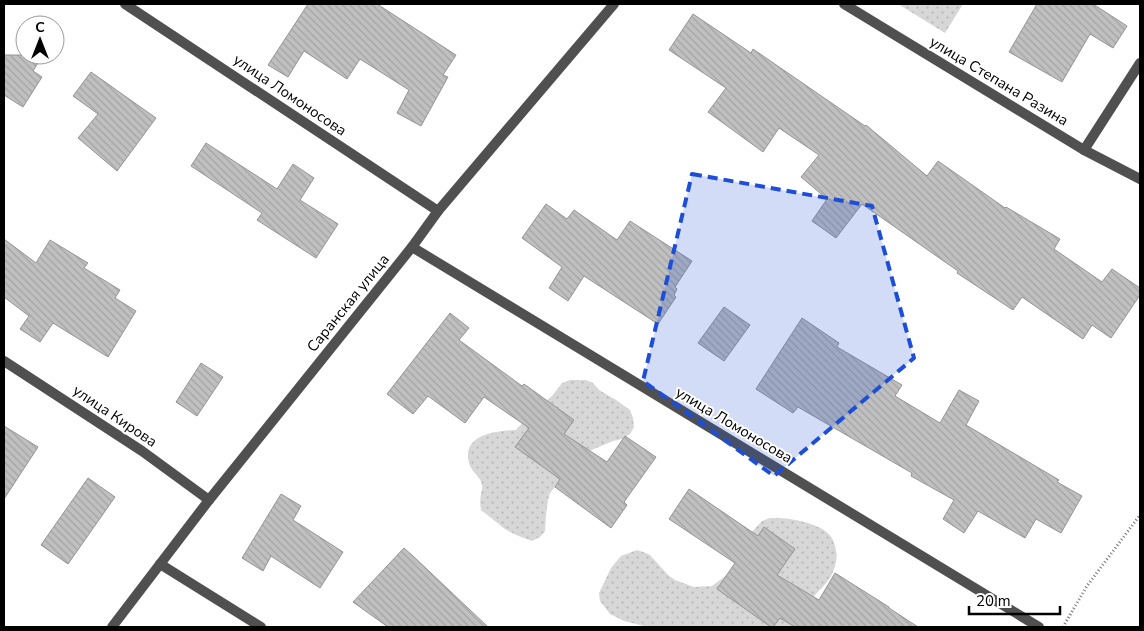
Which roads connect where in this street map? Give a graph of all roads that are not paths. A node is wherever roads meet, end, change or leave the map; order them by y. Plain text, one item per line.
1 (125, 4) edge
2 (614, 4) edge
3 (844, 4) edge
4 (1140, 63) edge
5 (1084, 150) junction
6 (1140, 179) edge
7 (438, 211) junction
8 (412, 247) junction
9 (4, 361) edge
10 (209, 500) junction
11 (160, 564) junction
12 (112, 627) edge
13 (261, 627) edge
14 (1040, 627) edge

1 - 7 street, улица Ломоносова
2 - 7 street, Саранская улица
3 - 5 street, улица Степана Разина
4 - 5 street
5 - 6 street, улица Степана Разина
7 - 8 street, Саранская улица
8 - 10 street, Саранская улица
8 - 14 street, улица Ломоносова
9 - 10 street, улица Кирова
10 - 11 street, Саранская улица
11 - 12 street, Саранская улица
11 - 13 street

